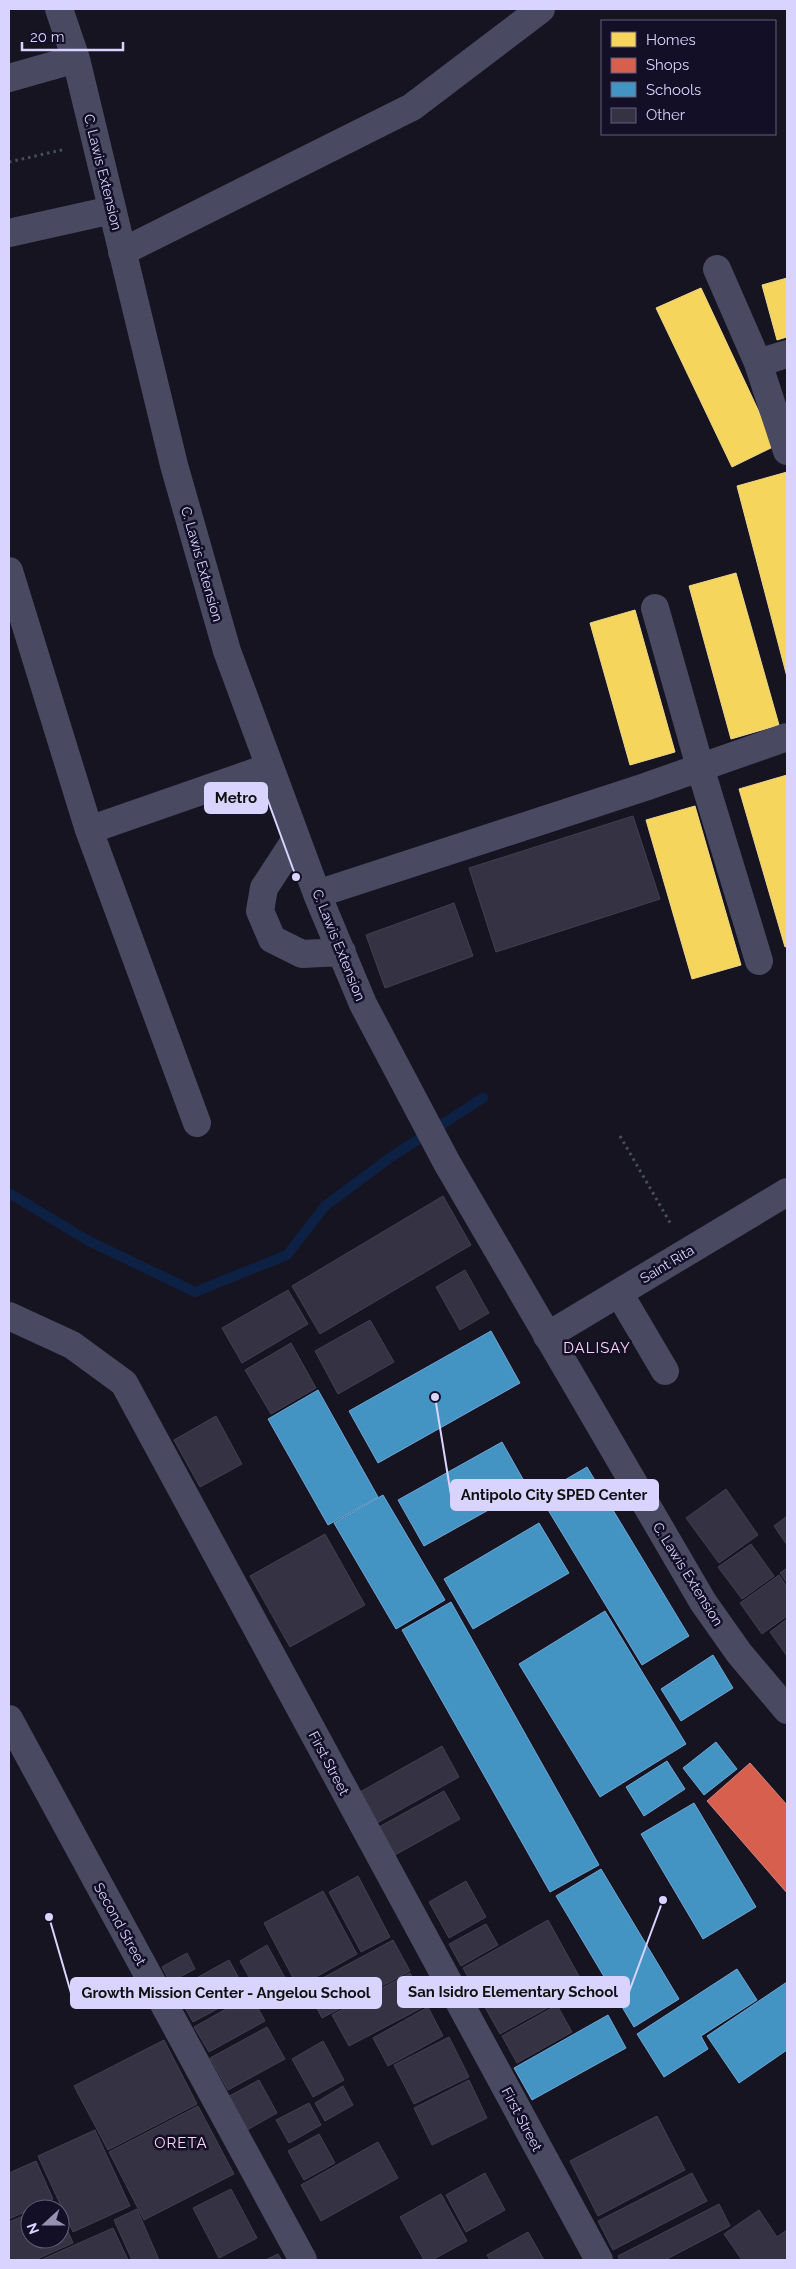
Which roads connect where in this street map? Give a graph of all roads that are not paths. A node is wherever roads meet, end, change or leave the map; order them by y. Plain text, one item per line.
1 (59, 9) edge
2 (541, 9) edge
3 (76, 59) junction
4 (9, 78) edge
5 (112, 210) junction
6 (9, 233) edge
7 (122, 252) junction
8 (716, 269) dead end
9 (787, 354) edge
10 (758, 363) junction
11 (787, 451) edge
12 (9, 570) edge
13 (655, 608) dead end
14 (787, 737) edge
15 (270, 767) junction
16 (700, 767) junction
17 (89, 830) junction
18 (296, 839) junction
19 (317, 894) junction
20 (342, 952) junction
21 (759, 961) dead end
22 (198, 1123) dead end
23 (787, 1192) edge
24 (618, 1293) junction
25 (9, 1316) edge
26 (547, 1336) junction
27 (665, 1371) dead end
28 (787, 1710) edge
29 (9, 1719) edge
30 (303, 2260) edge
31 (599, 2260) edge

1 - 3 street, C. Lawis Extension
2 - 7 street
3 - 4 street
3 - 5 street, C. Lawis Extension
5 - 6 street
5 - 7 street, C. Lawis Extension
7 - 15 street, C. Lawis Extension
8 - 10 street
9 - 10 street
10 - 11 street
12 - 17 street
13 - 16 street
14 - 16 street
15 - 17 street
15 - 18 street, C. Lawis Extension
16 - 19 street
16 - 21 street
17 - 22 street
18 - 19 street, C. Lawis Extension
18 - 20 street
19 - 20 street, C. Lawis Extension
20 - 26 street, C. Lawis Extension
23 - 24 street, Saint Rita
24 - 26 street, Saint Rita
24 - 27 street
25 - 31 street, First Street
26 - 28 street, C. Lawis Extension
29 - 30 street, Second Street

